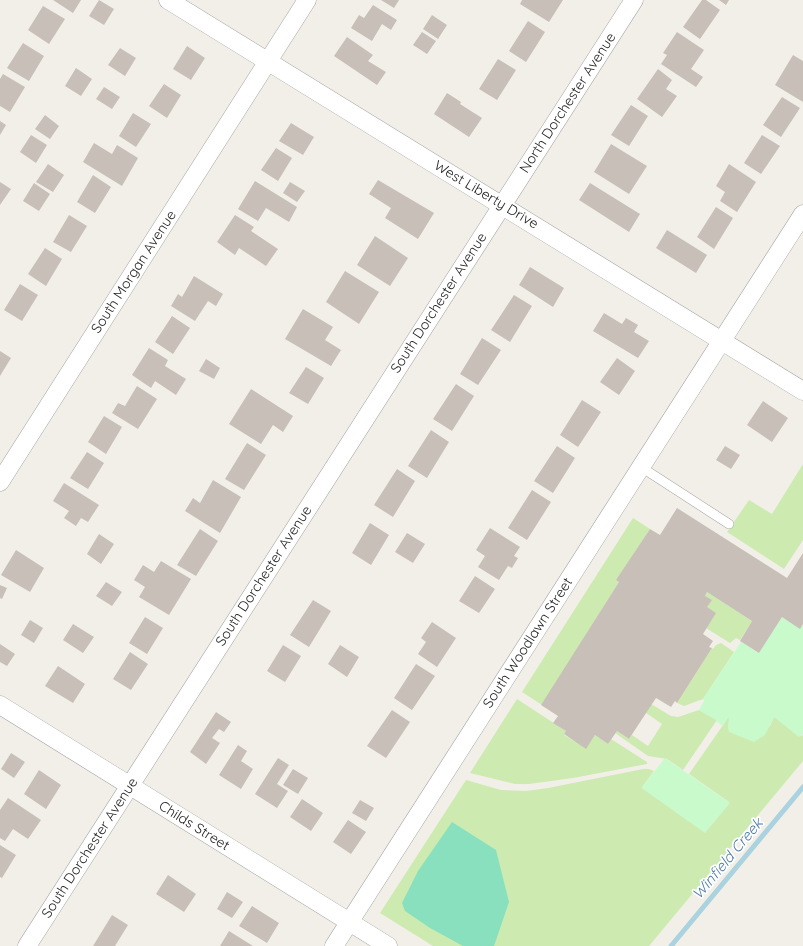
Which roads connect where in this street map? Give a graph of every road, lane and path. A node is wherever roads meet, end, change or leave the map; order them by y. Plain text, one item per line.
1 (168, 0) edge
2 (308, 0) edge
3 (634, 0) edge
4 (268, 62) junction
5 (502, 205) junction
6 (803, 214) edge
7 (722, 341) junction
8 (803, 391) edge
9 (641, 466) junction
10 (0, 482) edge
11 (729, 524) dead end
12 (0, 705) edge
13 (129, 786) junction
14 (349, 922) junction
15 (27, 946) edge
16 (334, 946) edge
17 (388, 946) edge

1 - 4 street, West Liberty Drive
2 - 4 street, South Morgan Avenue
3 - 5 street, North Dorchester Avenue
4 - 5 street, West Liberty Drive
4 - 10 street, South Morgan Avenue
5 - 7 street, West Liberty Drive
5 - 13 street, South Dorchester Avenue
6 - 7 street, South Woodlawn Street
7 - 8 street, West Liberty Drive
7 - 9 street, South Woodlawn Street
9 - 11 lane
9 - 14 street, South Woodlawn Street
12 - 13 street, Childs Street
13 - 14 street, Childs Street
13 - 15 street, South Dorchester Avenue
14 - 16 street, South Woodlawn Street
14 - 17 street, Childs Street

